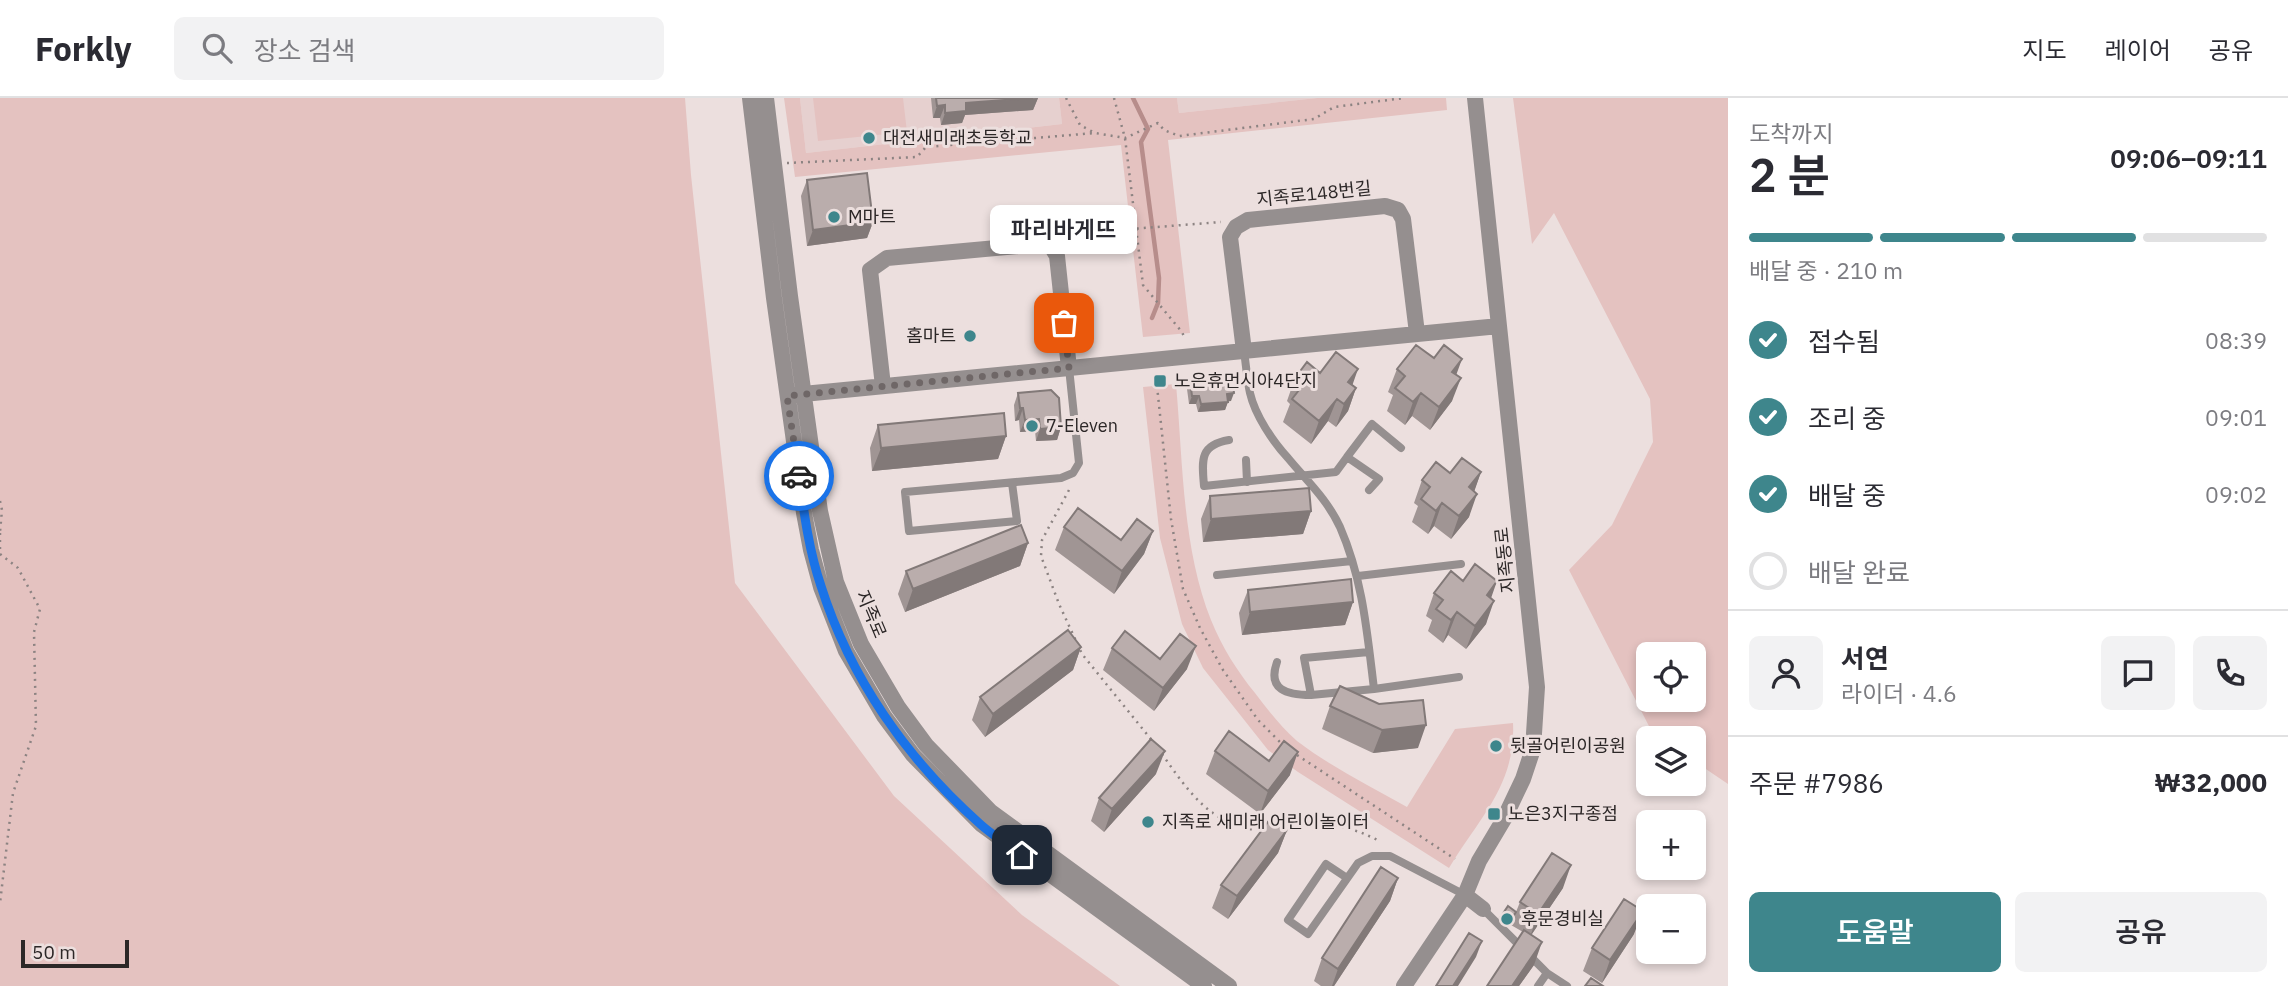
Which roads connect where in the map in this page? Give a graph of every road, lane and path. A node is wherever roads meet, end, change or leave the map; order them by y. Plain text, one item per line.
1 (750, 98) edge
2 (766, 98) edge
3 (1066, 98) edge
4 (1114, 98) edge
5 (1404, 98) edge
6 (1475, 98) edge
7 (1095, 133) junction
8 (1125, 138) junction
9 (784, 163) dead end
10 (1221, 222) dead end
11 (1136, 228) junction
12 (1067, 234) dead end
13 (1499, 326) junction
14 (1417, 334) junction
15 (1185, 339) dead end
16 (1244, 351) junction
17 (1069, 368) junction
18 (883, 386) junction
19 (1157, 386) dead end
20 (796, 395) junction
21 (1229, 440) dead end
22 (1401, 448) dead end
23 (1347, 457) junction
24 (1246, 460) dead end
25 (1305, 477) junction
26 (1247, 482) junction
27 (1012, 483) junction
28 (1069, 490) dead end
29 (1369, 490) dead end
30 (0, 501) edge
31 (0, 533) edge
32 (1352, 561) junction
33 (1461, 564) dead end
34 (1217, 575) dead end
35 (1358, 576) junction
36 (1369, 652) junction
37 (1277, 662) dead end
38 (1459, 677) dead end
39 (1374, 689) junction
40 (1311, 695) junction
41 (1155, 743) edge
42 (1161, 752) edge
43 (1380, 841) dead end
44 (1455, 859) dead end
45 (1347, 878) junction
46 (1465, 895) junction
47 (0, 903) edge
48 (1483, 909) joint
49 (1547, 973) junction
50 (1204, 986) edge
51 (1229, 986) edge
52 (1404, 986) edge
53 (1538, 986) edge
54 (1567, 986) edge

1 - 20 street, 지족로
2 - 20 street, 지족로
3 - 7 path
4 - 8 path
5 - 8 path
6 - 13 street, 지족동로
7 - 8 path
7 - 9 path
8 - 11 path
10 - 11 path
11 - 12 path
11 - 15 path
13 - 14 street
13 - 46 street, 지족동로
14 - 16 street
14 - 16 street, 지족로148번길
16 - 17 street
16 - 25 lane
17 - 18 street
17 - 18 street
17 - 27 lane
18 - 20 street
19 - 44 path
20 - 50 street, 지족로
20 - 51 street, 지족로
21 - 26 lane
22 - 23 lane
23 - 25 lane
23 - 29 lane
24 - 26 lane
25 - 26 lane
25 - 32 lane
27 - 27 lane
28 - 41 path
30 - 31 path
31 - 47 path
32 - 34 lane
32 - 35 lane
33 - 35 lane
35 - 36 lane
36 - 39 lane
36 - 40 lane
37 - 40 lane
38 - 39 lane
39 - 40 lane
42 - 43 path
45 - 45 lane
45 - 46 lane
46 - 48 street
46 - 52 street, 지족동로
48 - 49 lane
49 - 53 lane
49 - 54 lane

